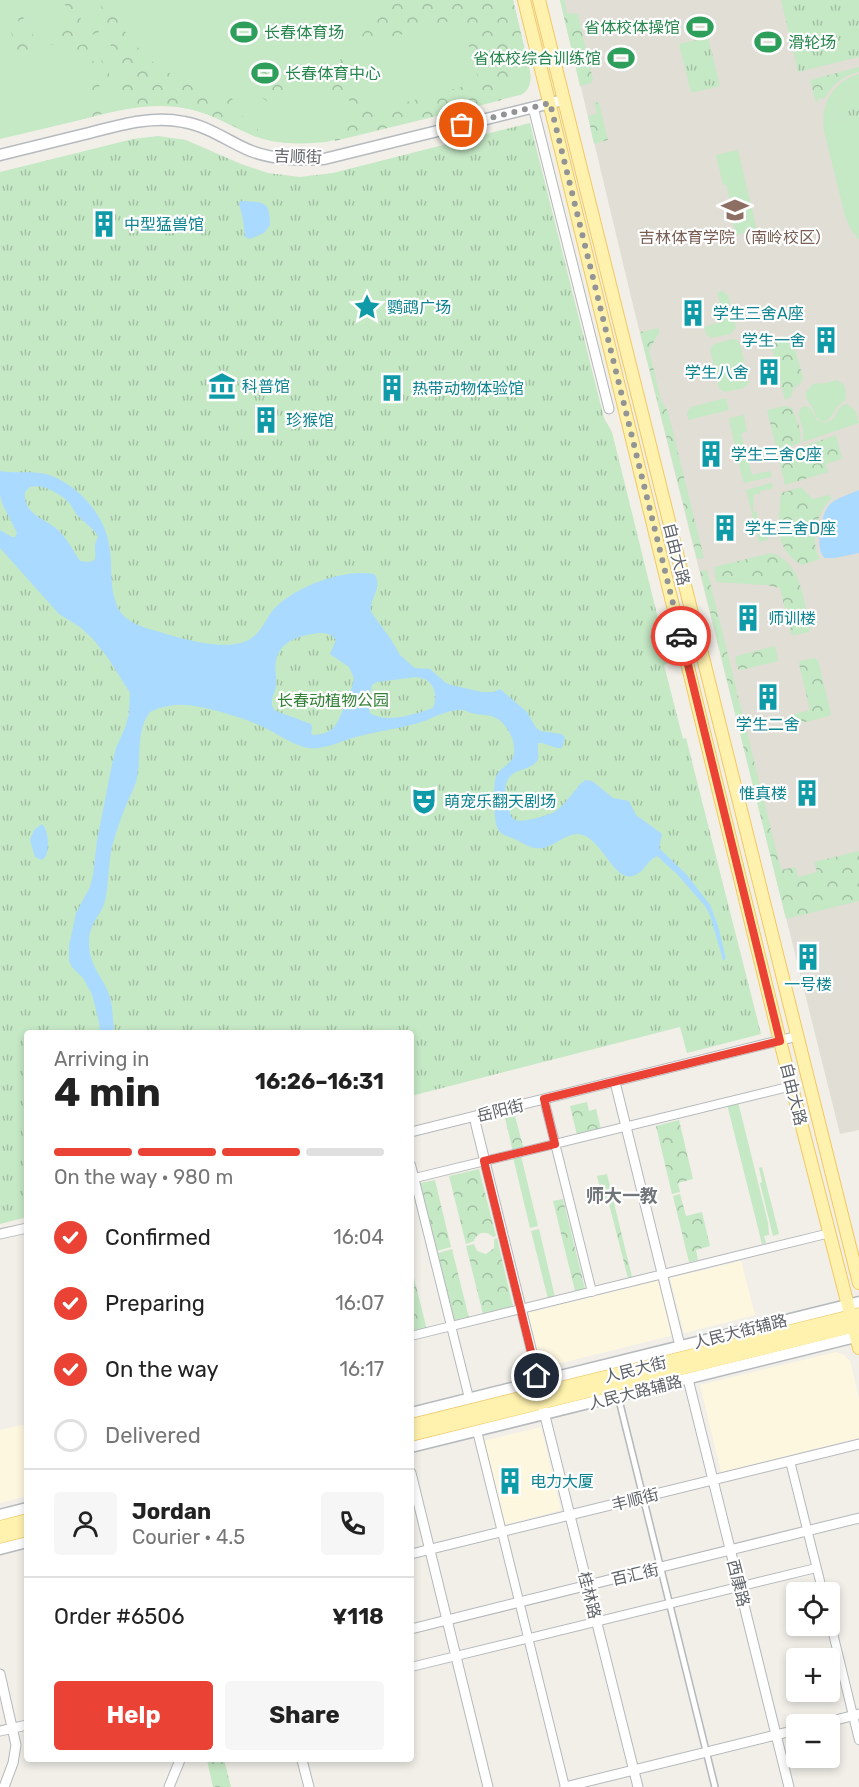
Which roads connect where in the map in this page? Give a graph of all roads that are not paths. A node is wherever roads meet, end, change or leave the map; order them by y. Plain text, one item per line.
1 (524, 0) edge
2 (539, 0) edge
3 (563, 100) junction
4 (550, 103) junction
5 (533, 107) junction
6 (0, 155) edge
7 (609, 410) dead end
8 (798, 1036) junction
9 (780, 1041) junction
10 (615, 1082) junction
11 (792, 1086) junction
12 (544, 1099) junction
13 (474, 1117) junction
14 (627, 1127) junction
15 (414, 1131) edge
16 (555, 1144) junction
17 (484, 1161) junction
18 (414, 1179) edge
19 (414, 1183) edge
20 (24, 1229) edge
21 (830, 1233) junction
22 (0, 1234) edge
23 (663, 1274) junction
24 (859, 1283) edge
25 (592, 1292) junction
26 (521, 1309) junction
27 (856, 1323) edge
28 (451, 1326) junction
29 (414, 1335) edge
30 (680, 1346) junction
31 (688, 1379) junction
32 (539, 1381) junction
33 (618, 1396) junction
34 (469, 1398) junction
35 (543, 1408) junction
36 (414, 1412) edge
37 (414, 1424) edge
38 (477, 1431) junction
39 (414, 1434) edge
40 (859, 1444) edge
41 (414, 1446) edge
42 (790, 1461) junction
43 (713, 1480) junction
44 (414, 1485) edge
45 (643, 1497) junction
46 (24, 1509) edge
47 (0, 1515) edge
48 (570, 1515) junction
49 (859, 1518) edge
50 (24, 1521) edge
51 (0, 1527) edge
52 (807, 1530) junction
53 (24, 1531) edge
54 (502, 1532) junction
55 (0, 1537) edge
56 (24, 1543) edge
57 (0, 1549) edge
58 (430, 1550) junction
59 (731, 1550) junction
60 (414, 1553) edge
61 (661, 1568) junction
62 (816, 1568) junction
63 (820, 1582) edge
64 (588, 1585) junction
65 (740, 1586) junction
66 (519, 1602) junction
67 (669, 1604) junction
68 (447, 1620) junction
69 (597, 1621) junction
70 (414, 1628) edge
71 (834, 1636) edge
72 (528, 1638) junction
73 (456, 1655) junction
74 (414, 1666) edge
75 (0, 1674) edge
76 (856, 1715) edge
77 (840, 1719) edge
78 (24, 1726) edge
79 (13, 1728) junction
80 (0, 1731) edge
81 (786, 1732) edge
82 (776, 1735) junction
83 (859, 1740) edge
84 (706, 1752) junction
85 (179, 1762) edge
86 (303, 1762) edge
87 (634, 1770) junction
88 (4, 1787) edge
89 (169, 1787) edge
90 (309, 1787) edge
91 (488, 1787) edge
92 (565, 1787) edge
93 (638, 1787) edge
94 (715, 1787) edge
95 (789, 1787) edge

1 - 4 main road, 自由大路
2 - 3 main road, 自由大路
3 - 4 main road, 吉顺街
3 - 8 main road, 自由大路
4 - 5 main road, 吉顺街
4 - 9 main road, 自由大路
5 - 6 main road, 吉顺街
5 - 7 street
8 - 9 street, 岳阳街
8 - 24 main road, 自由大路
9 - 10 street, 岳阳街
9 - 11 main road, 自由大路
10 - 12 street, 岳阳街
10 - 14 street
11 - 14 street
11 - 21 main road, 自由大路
12 - 13 street, 岳阳街
12 - 16 street
13 - 15 street, 岳阳街
13 - 17 street
14 - 16 street
14 - 23 street
16 - 17 street
16 - 25 street
17 - 18 street
17 - 26 street
19 - 28 street
20 - 22 street
21 - 23 street
21 - 27 main road, 自由大路
23 - 25 street
23 - 30 street
25 - 26 street
26 - 28 street
26 - 32 street
27 - 30 main road, 人民大街辅路
27 - 31 main road, 人民大路辅路
27 - 35 main road, 人民大街
27 - 37 main road, 人民大街
28 - 29 street
28 - 34 street
30 - 32 main road, 人民大街辅路
31 - 33 main road, 人民大路辅路
31 - 43 street, 西康路
32 - 34 main road, 人民大街辅路
33 - 35 main road, 人民大路辅路
33 - 45 street
34 - 36 main road, 人民大街辅路
35 - 38 main road, 人民大路辅路
35 - 39 main road, 人民大街
35 - 48 street, 桂林路
38 - 41 main road, 人民大路辅路
38 - 54 street
40 - 42 street, 丰顺街
42 - 43 street, 丰顺街
42 - 52 street
43 - 45 street, 丰顺街
43 - 59 street, 西康路
44 - 58 street
45 - 48 street, 丰顺街
45 - 61 street
46 - 47 main road
48 - 54 street, 丰顺街
48 - 64 street, 桂林路
49 - 52 street, 百汇街
50 - 51 main road
52 - 59 street, 百汇街
52 - 62 street
53 - 55 main road
54 - 58 street, 丰顺街
54 - 66 street
56 - 57 main road
58 - 60 street, 丰顺街
58 - 68 street
59 - 61 street, 百汇街
59 - 65 street, 西康路
61 - 64 street, 百汇街
61 - 67 street
62 - 63 street
62 - 65 street
64 - 66 street, 百汇街
64 - 69 street, 桂林路
65 - 67 street
65 - 82 street, 西康路
66 - 68 street, 百汇街
66 - 72 street
67 - 69 street
67 - 84 street
68 - 70 street, 百汇街
68 - 73 street
69 - 72 street
69 - 87 street, 桂林路
71 - 76 street
72 - 73 street
72 - 92 street
73 - 74 street
73 - 91 street
75 - 79 street
76 - 77 street
76 - 83 street
78 - 79 street
79 - 80 street
79 - 88 street
81 - 82 street
82 - 84 street
82 - 95 street, 西康路
84 - 87 street
84 - 94 street
85 - 89 street
86 - 90 street
87 - 92 street
87 - 93 street, 桂林路

